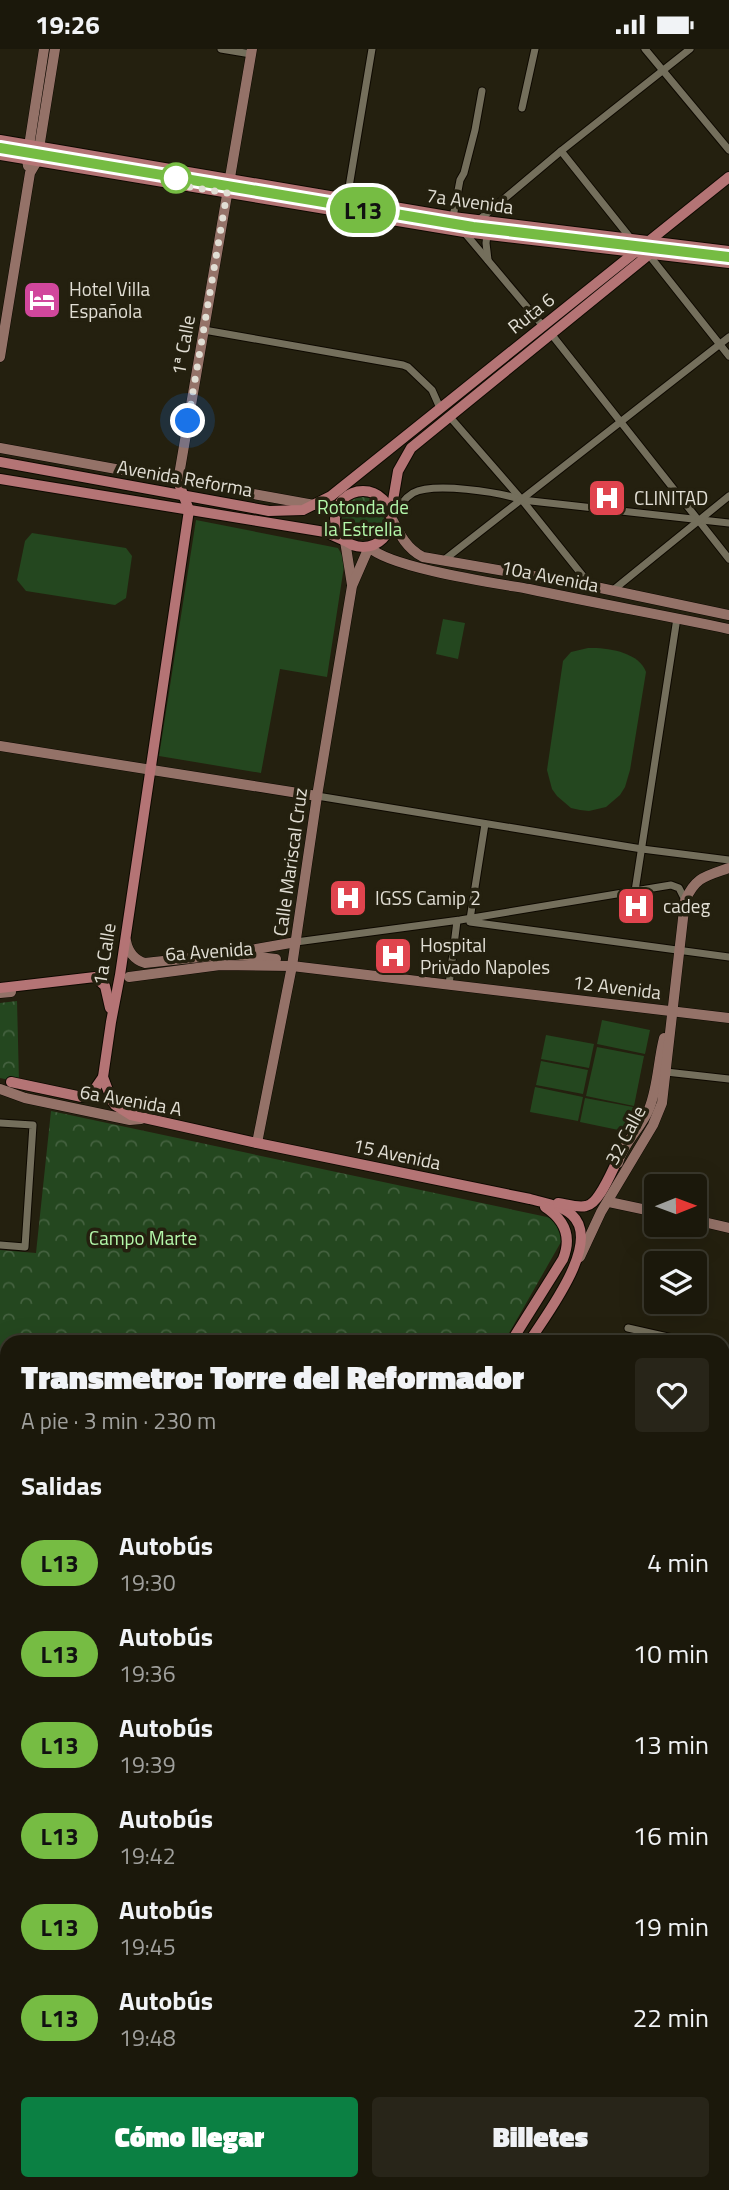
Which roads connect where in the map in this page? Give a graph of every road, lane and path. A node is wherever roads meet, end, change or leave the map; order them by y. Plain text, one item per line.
1 (44, 49) edge
2 (55, 49) edge
3 (221, 49) edge
4 (372, 49) edge
5 (535, 49) edge
6 (645, 49) edge
7 (690, 49) edge
8 (252, 51) edge
9 (663, 71) junction
10 (482, 91) dead end
11 (522, 108) dead end
12 (0, 140) edge
13 (34, 146) junction
14 (729, 150) edge
15 (561, 151) junction
16 (0, 155) edge
17 (32, 160) junction
18 (729, 177) edge
19 (229, 179) junction
20 (227, 193) junction
21 (347, 199) junction
22 (453, 217) junction
23 (479, 221) junction
24 (464, 232) junction
25 (487, 235) junction
26 (632, 241) junction
27 (649, 242) junction
28 (663, 244) junction
29 (729, 251) edge
30 (635, 253) junction
31 (649, 255) junction
32 (489, 261) junction
33 (729, 263) edge
34 (543, 326) junction
35 (204, 330) junction
36 (552, 335) junction
37 (729, 337) edge
38 (720, 345) junction
39 (729, 356) edge
40 (0, 357) edge
41 (445, 412) junction
42 (620, 423) junction
43 (0, 448) edge
44 (0, 462) edge
45 (355, 476) junction
46 (0, 479) edge
47 (178, 481) junction
48 (351, 493) junction
49 (183, 496) junction
50 (331, 496) junction
51 (729, 496) edge
52 (522, 500) junction
53 (314, 505) junction
54 (189, 510) junction
55 (391, 516) junction
56 (698, 520) junction
57 (729, 523) edge
58 (345, 541) junction
59 (369, 547) junction
60 (385, 558) junction
61 (729, 559) edge
62 (444, 560) junction
63 (359, 569) junction
64 (352, 586) junction
65 (591, 586) junction
66 (612, 591) junction
67 (729, 617) edge
68 (677, 618) junction
69 (729, 629) edge
70 (0, 746) edge
71 (149, 770) junction
72 (317, 796) junction
73 (485, 824) junction
74 (642, 849) junction
75 (729, 860) edge
76 (729, 868) edge
77 (635, 891) junction
78 (685, 901) junction
79 (470, 919) junction
80 (459, 921) junction
81 (125, 937) junction
82 (296, 942) junction
83 (678, 951) junction
84 (228, 954) junction
85 (729, 957) edge
86 (292, 966) junction
87 (129, 977) dead end
88 (84, 983) dead end
89 (449, 985) junction
90 (8, 991) edge
91 (671, 1011) junction
92 (729, 1018) edge
93 (111, 1021) junction
94 (666, 1072) junction
95 (103, 1077) junction
96 (729, 1079) edge
97 (11, 1082) dead end
98 (0, 1089) edge
99 (148, 1119) junction
100 (0, 1123) edge
101 (257, 1143) junction
102 (620, 1155) junction
103 (530, 1199) junction
104 (609, 1202) junction
105 (644, 1209) edge
106 (601, 1212) junction
107 (707, 1223) edge
108 (729, 1228) edge
109 (0, 1245) edge
110 (576, 1266) junction
111 (628, 1328) dead end
112 (515, 1335) edge
113 (533, 1335) edge
114 (660, 1335) edge

1 - 13 main road
2 - 13 main road
3 - 8 street
4 - 21 street
5 - 11 street
6 - 9 street
7 - 9 street
8 - 19 main road, 1ª Calle
9 - 14 street
9 - 15 street
10 - 22 street
12 - 13 main road, 7a Avenida
13 - 17 main road
13 - 19 main road, 7a Avenida
15 - 23 street
15 - 26 street
16 - 17 main road, 7a Avenida
17 - 20 main road, 7a Avenida
17 - 40 main road
18 - 27 main road, Ruta 6
19 - 20 main road, 1ª Calle
19 - 21 main road, 7a Avenida
20 - 24 main road, 7a Avenida
20 - 35 main road, 1ª Calle
21 - 22 main road, 7a Avenida
22 - 23 main road, 7a Avenida
23 - 26 main road, 7a Avenida
24 - 25 main road, 7a Avenida
24 - 32 street
25 - 30 main road, 7a Avenida
25 - 32 street
26 - 27 main road, 7a Avenida
27 - 28 main road, 7a Avenida
27 - 30 main road, Ruta 6
28 - 29 main road, 7a Avenida
28 - 31 main road, Ruta 6
30 - 31 main road, 7a Avenida
30 - 34 main road, Ruta 6
31 - 33 main road, 7a Avenida
31 - 36 main road, Ruta 6
31 - 38 street
32 - 34 street
34 - 41 main road, Ruta 6
35 - 41 street
35 - 47 main road, 1ª Calle
36 - 41 main road, Ruta 6
36 - 42 street
37 - 38 street
38 - 39 street
38 - 42 street
41 - 45 main road, Ruta 6
41 - 52 street
41 - 55 main road, Ruta 6
42 - 52 street
42 - 56 street
43 - 47 main road
44 - 49 main road, Avenida Reforma
45 - 48 main road
45 - 50 main road, Avenida Reforma
46 - 54 main road, Avenida Reforma
47 - 49 main road, 1ª Calle
47 - 53 main road
48 - 50 main road
48 - 55 main road
48 - 58 main road
49 - 53 main road, Avenida Reforma
49 - 54 main road, 1ª Calle
50 - 53 main road, Avenida Reforma
51 - 56 street
52 - 55 street
52 - 56 street
52 - 62 street
52 - 65 street
54 - 58 main road, Avenida Reforma
54 - 71 main road
55 - 59 main road
55 - 62 main road, 10a Avenida
56 - 57 street
56 - 61 street
56 - 66 street
58 - 59 main road
58 - 64 main road, Calle Mariscal Cruz
59 - 60 main road, 10a Avenida
59 - 63 main road, Calle Mariscal Cruz
60 - 63 main road
60 - 68 main road, 10a Avenida
62 - 65 main road, 10a Avenida
63 - 64 main road, Calle Mariscal Cruz
64 - 72 main road, Calle Mariscal Cruz
65 - 66 main road, 10a Avenida
66 - 67 main road, 10a Avenida
67 - 68 main road
68 - 69 main road, 10a Avenida
68 - 74 street
70 - 71 main road
71 - 72 main road
71 - 81 main road, 1a Calle
72 - 73 street
72 - 82 main road, Calle Mariscal Cruz
73 - 74 street
73 - 79 street
74 - 75 street
74 - 77 street
76 - 78 main road
77 - 78 street
77 - 79 street
78 - 83 main road, 32 Calle
79 - 80 street
80 - 82 street
80 - 83 street
80 - 89 street
81 - 84 main road
81 - 93 main road, 1a Calle
82 - 84 main road
82 - 86 main road, Calle Mariscal Cruz
83 - 85 street
83 - 91 main road, 32 Calle
84 - 86 main road
86 - 87 main road, 6a Avenida
86 - 89 main road, 12 Avenida
86 - 101 main road, Calle Mariscal Cruz
88 - 90 main road
89 - 91 main road, 12 Avenida
90 - 93 main road
91 - 92 main road, 12 Avenida
91 - 94 main road, 32 Calle
91 - 102 main road, 32 Calle
93 - 95 main road, 1a Calle
94 - 96 street
94 - 104 main road, 32 Calle
95 - 97 main road
95 - 99 main road
98 - 99 main road, 6a Avenida A
99 - 101 main road, 6a Avenida A
100 - 109 street
101 - 103 main road, 15 Avenida
102 - 103 main road
102 - 106 main road, 32 Calle
103 - 110 main road, 32 Calle
103 - 112 main road
104 - 105 main road
104 - 106 main road, 32 Calle
106 - 110 main road, 32 Calle
107 - 108 main road
110 - 113 main road, 32 Calle
111 - 114 street

